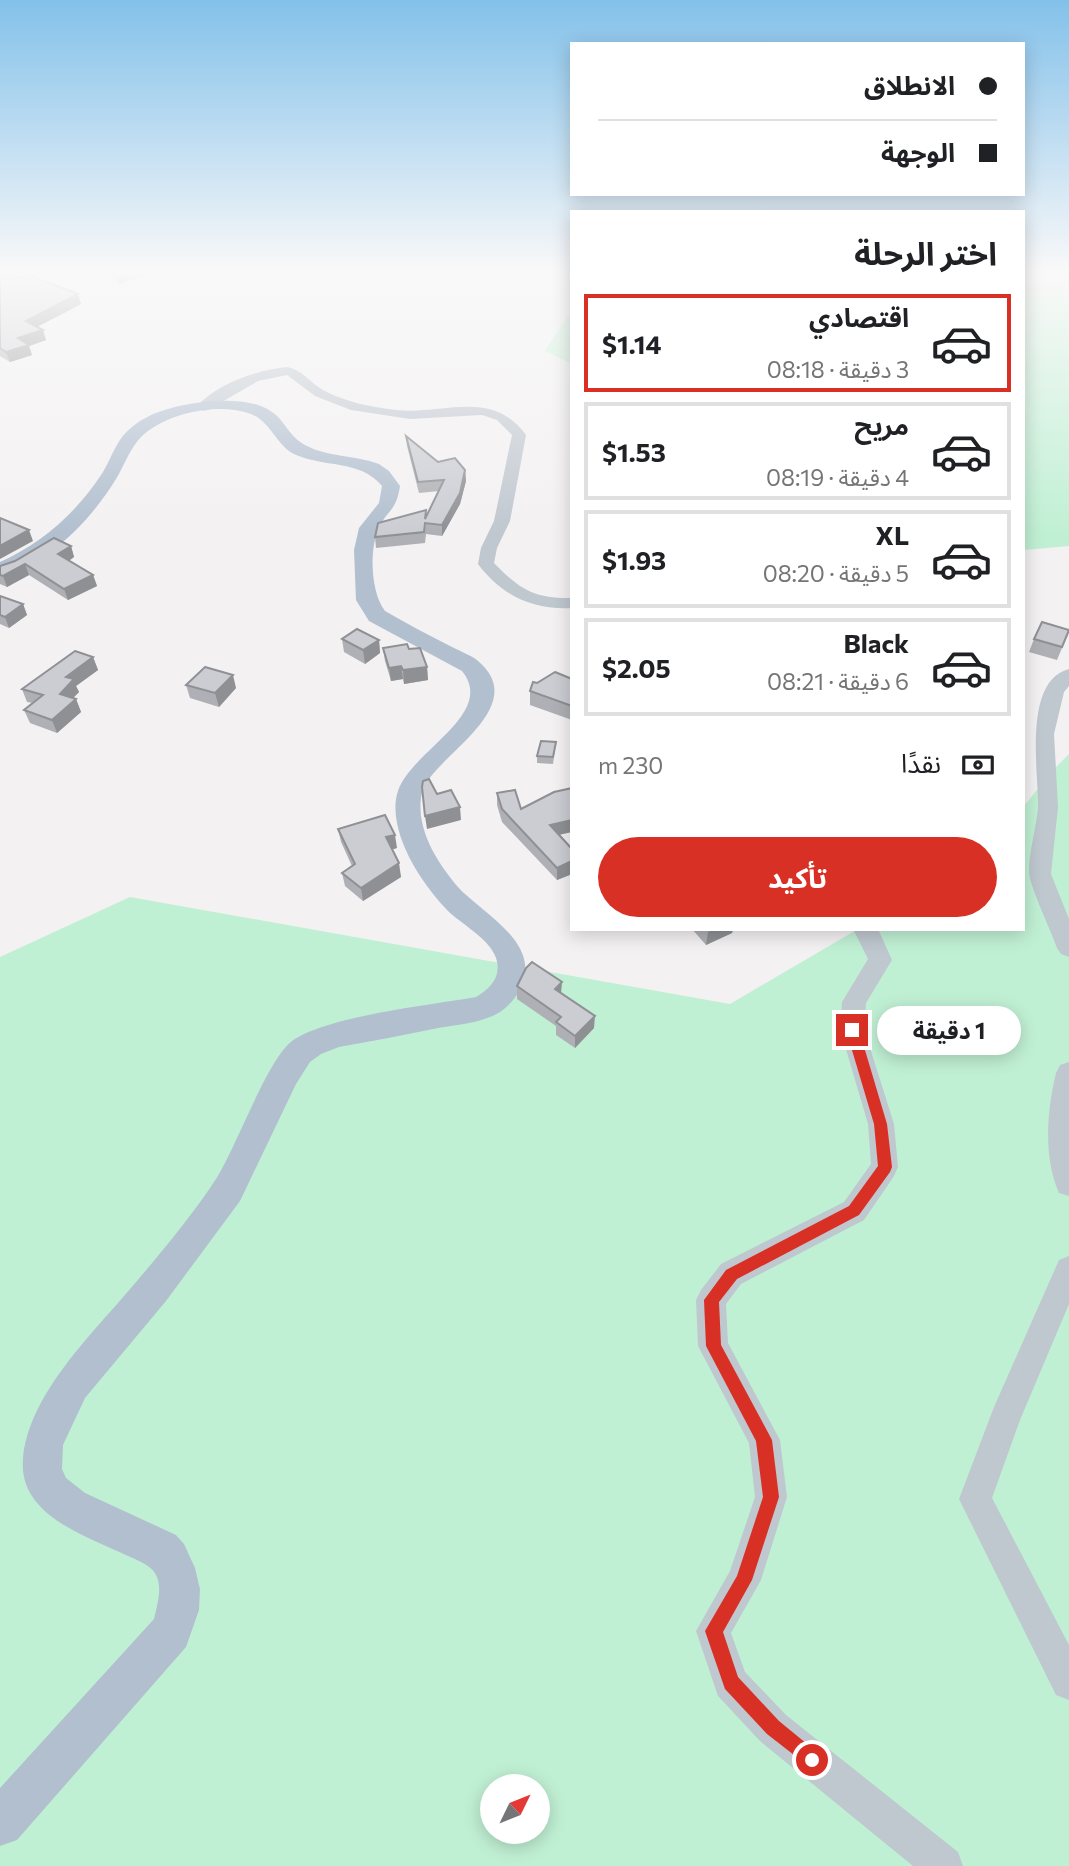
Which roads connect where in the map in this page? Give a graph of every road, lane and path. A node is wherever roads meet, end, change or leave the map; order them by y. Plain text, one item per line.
1 (203, 407) junction
2 (0, 570) edge
3 (570, 603) edge
4 (1069, 675) edge
5 (866, 931) edge
6 (1069, 948) edge
7 (1069, 1073) edge
8 (1069, 1184) edge
9 (1069, 1270) edge
10 (1069, 1682) edge
11 (0, 1823) edge
12 (944, 1866) edge

1 - 2 main road
1 - 3 street
1 - 11 main road
4 - 6 street
5 - 12 street
7 - 8 street
9 - 10 street

